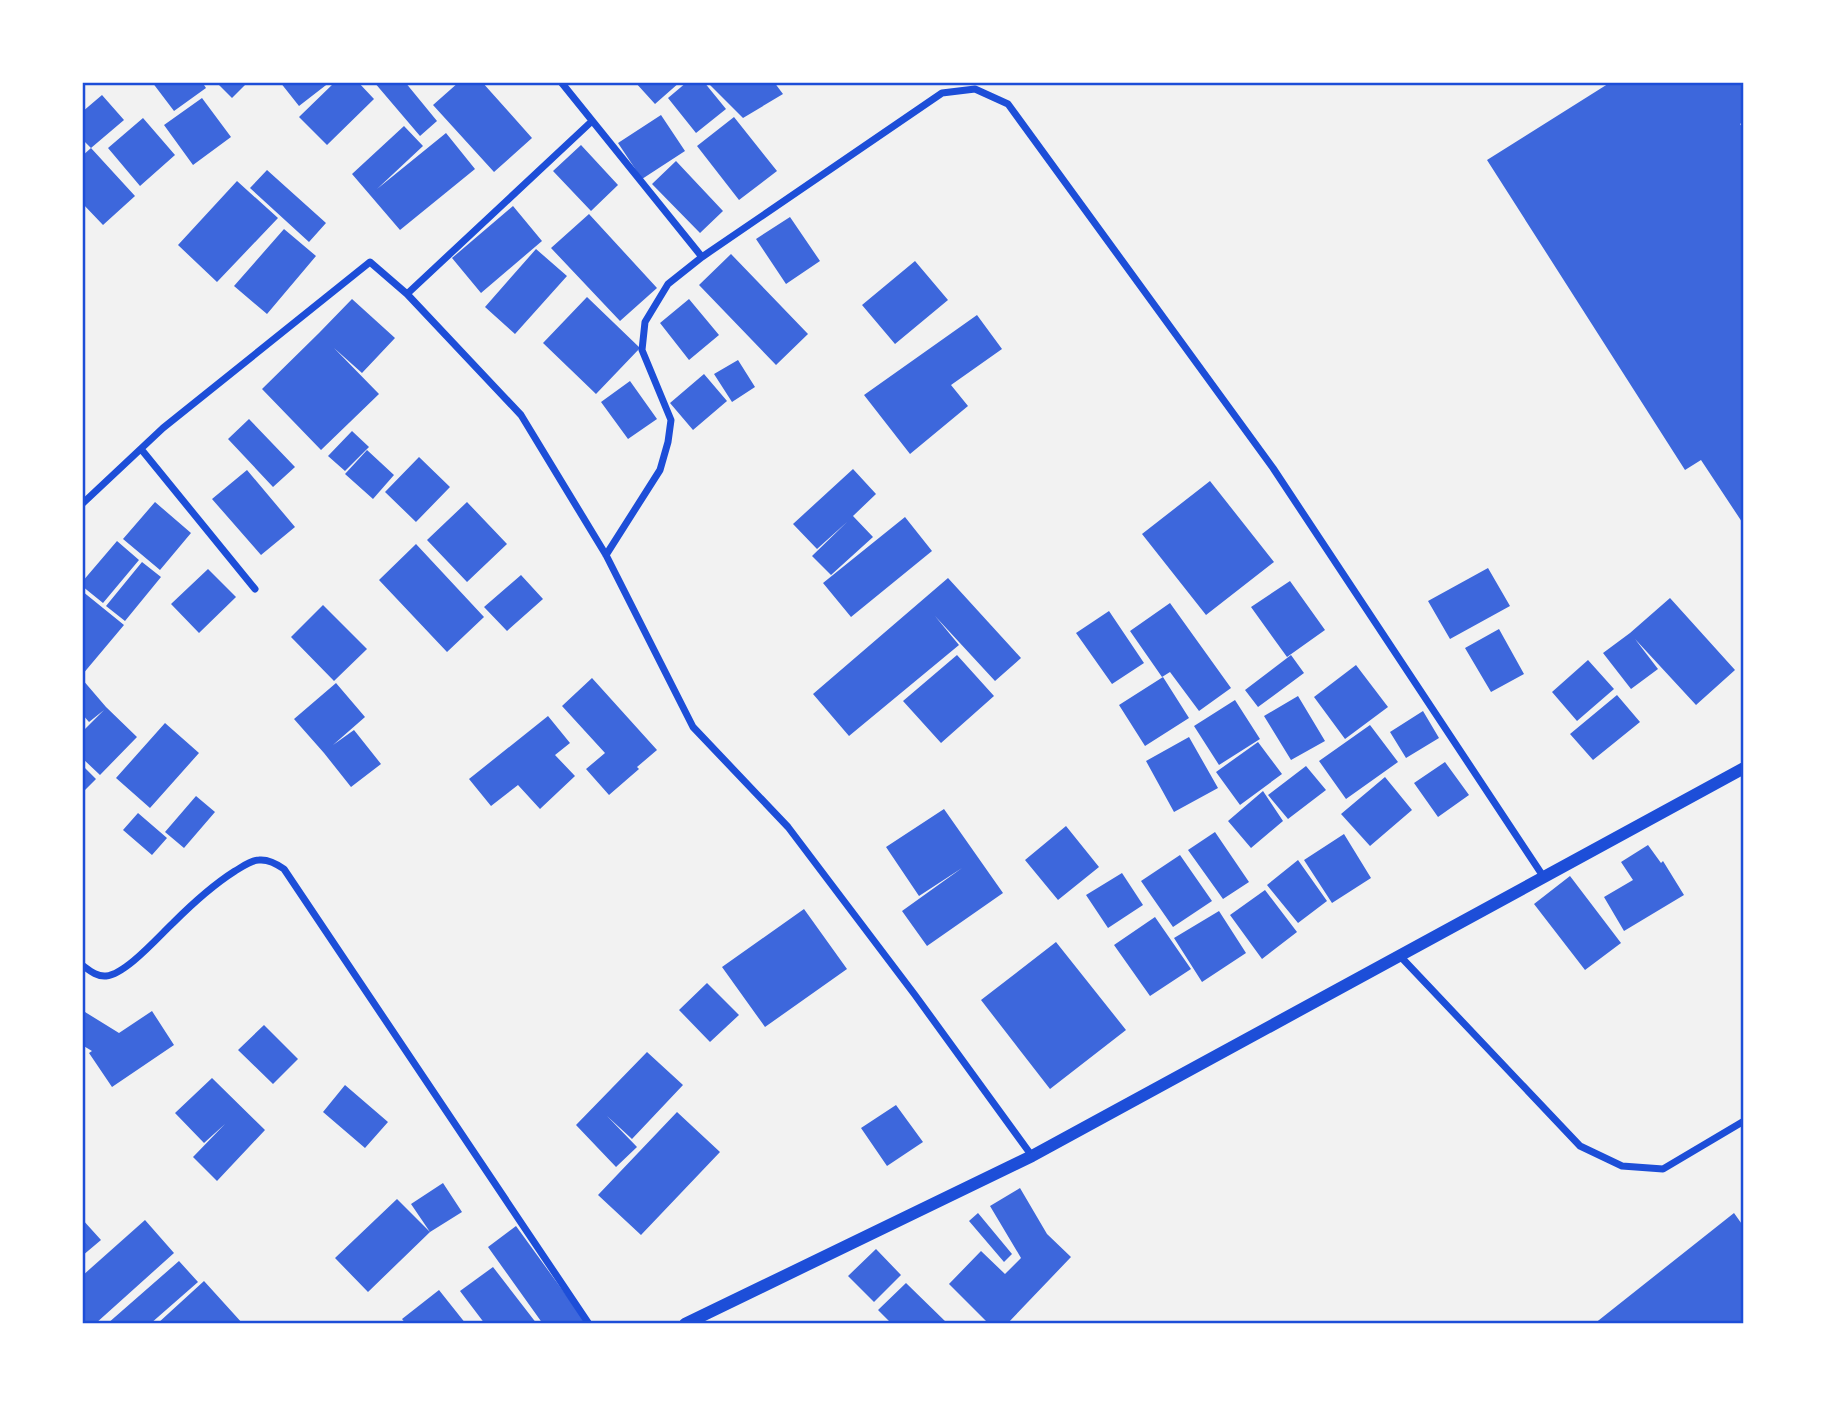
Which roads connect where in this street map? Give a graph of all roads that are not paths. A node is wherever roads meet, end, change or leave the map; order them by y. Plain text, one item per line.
1 (561, 82) edge
2 (591, 122) junction
3 (702, 257) junction
4 (407, 294) junction
5 (141, 449) junction
6 (82, 503) edge
7 (606, 555) junction
8 (255, 589) dead end
9 (1744, 768) edge
10 (1543, 876) junction
11 (1399, 955) junction
12 (82, 965) edge
13 (1744, 1121) edge
14 (1031, 1156) junction
15 (589, 1324) edge
16 (685, 1324) edge

1 - 2 street
2 - 3 street
2 - 4 street
3 - 7 street
3 - 10 street
4 - 5 street
4 - 7 street
5 - 6 street
5 - 8 street
7 - 14 street
9 - 10 street
10 - 11 street
11 - 13 street
11 - 14 street
12 - 15 street
14 - 16 street

